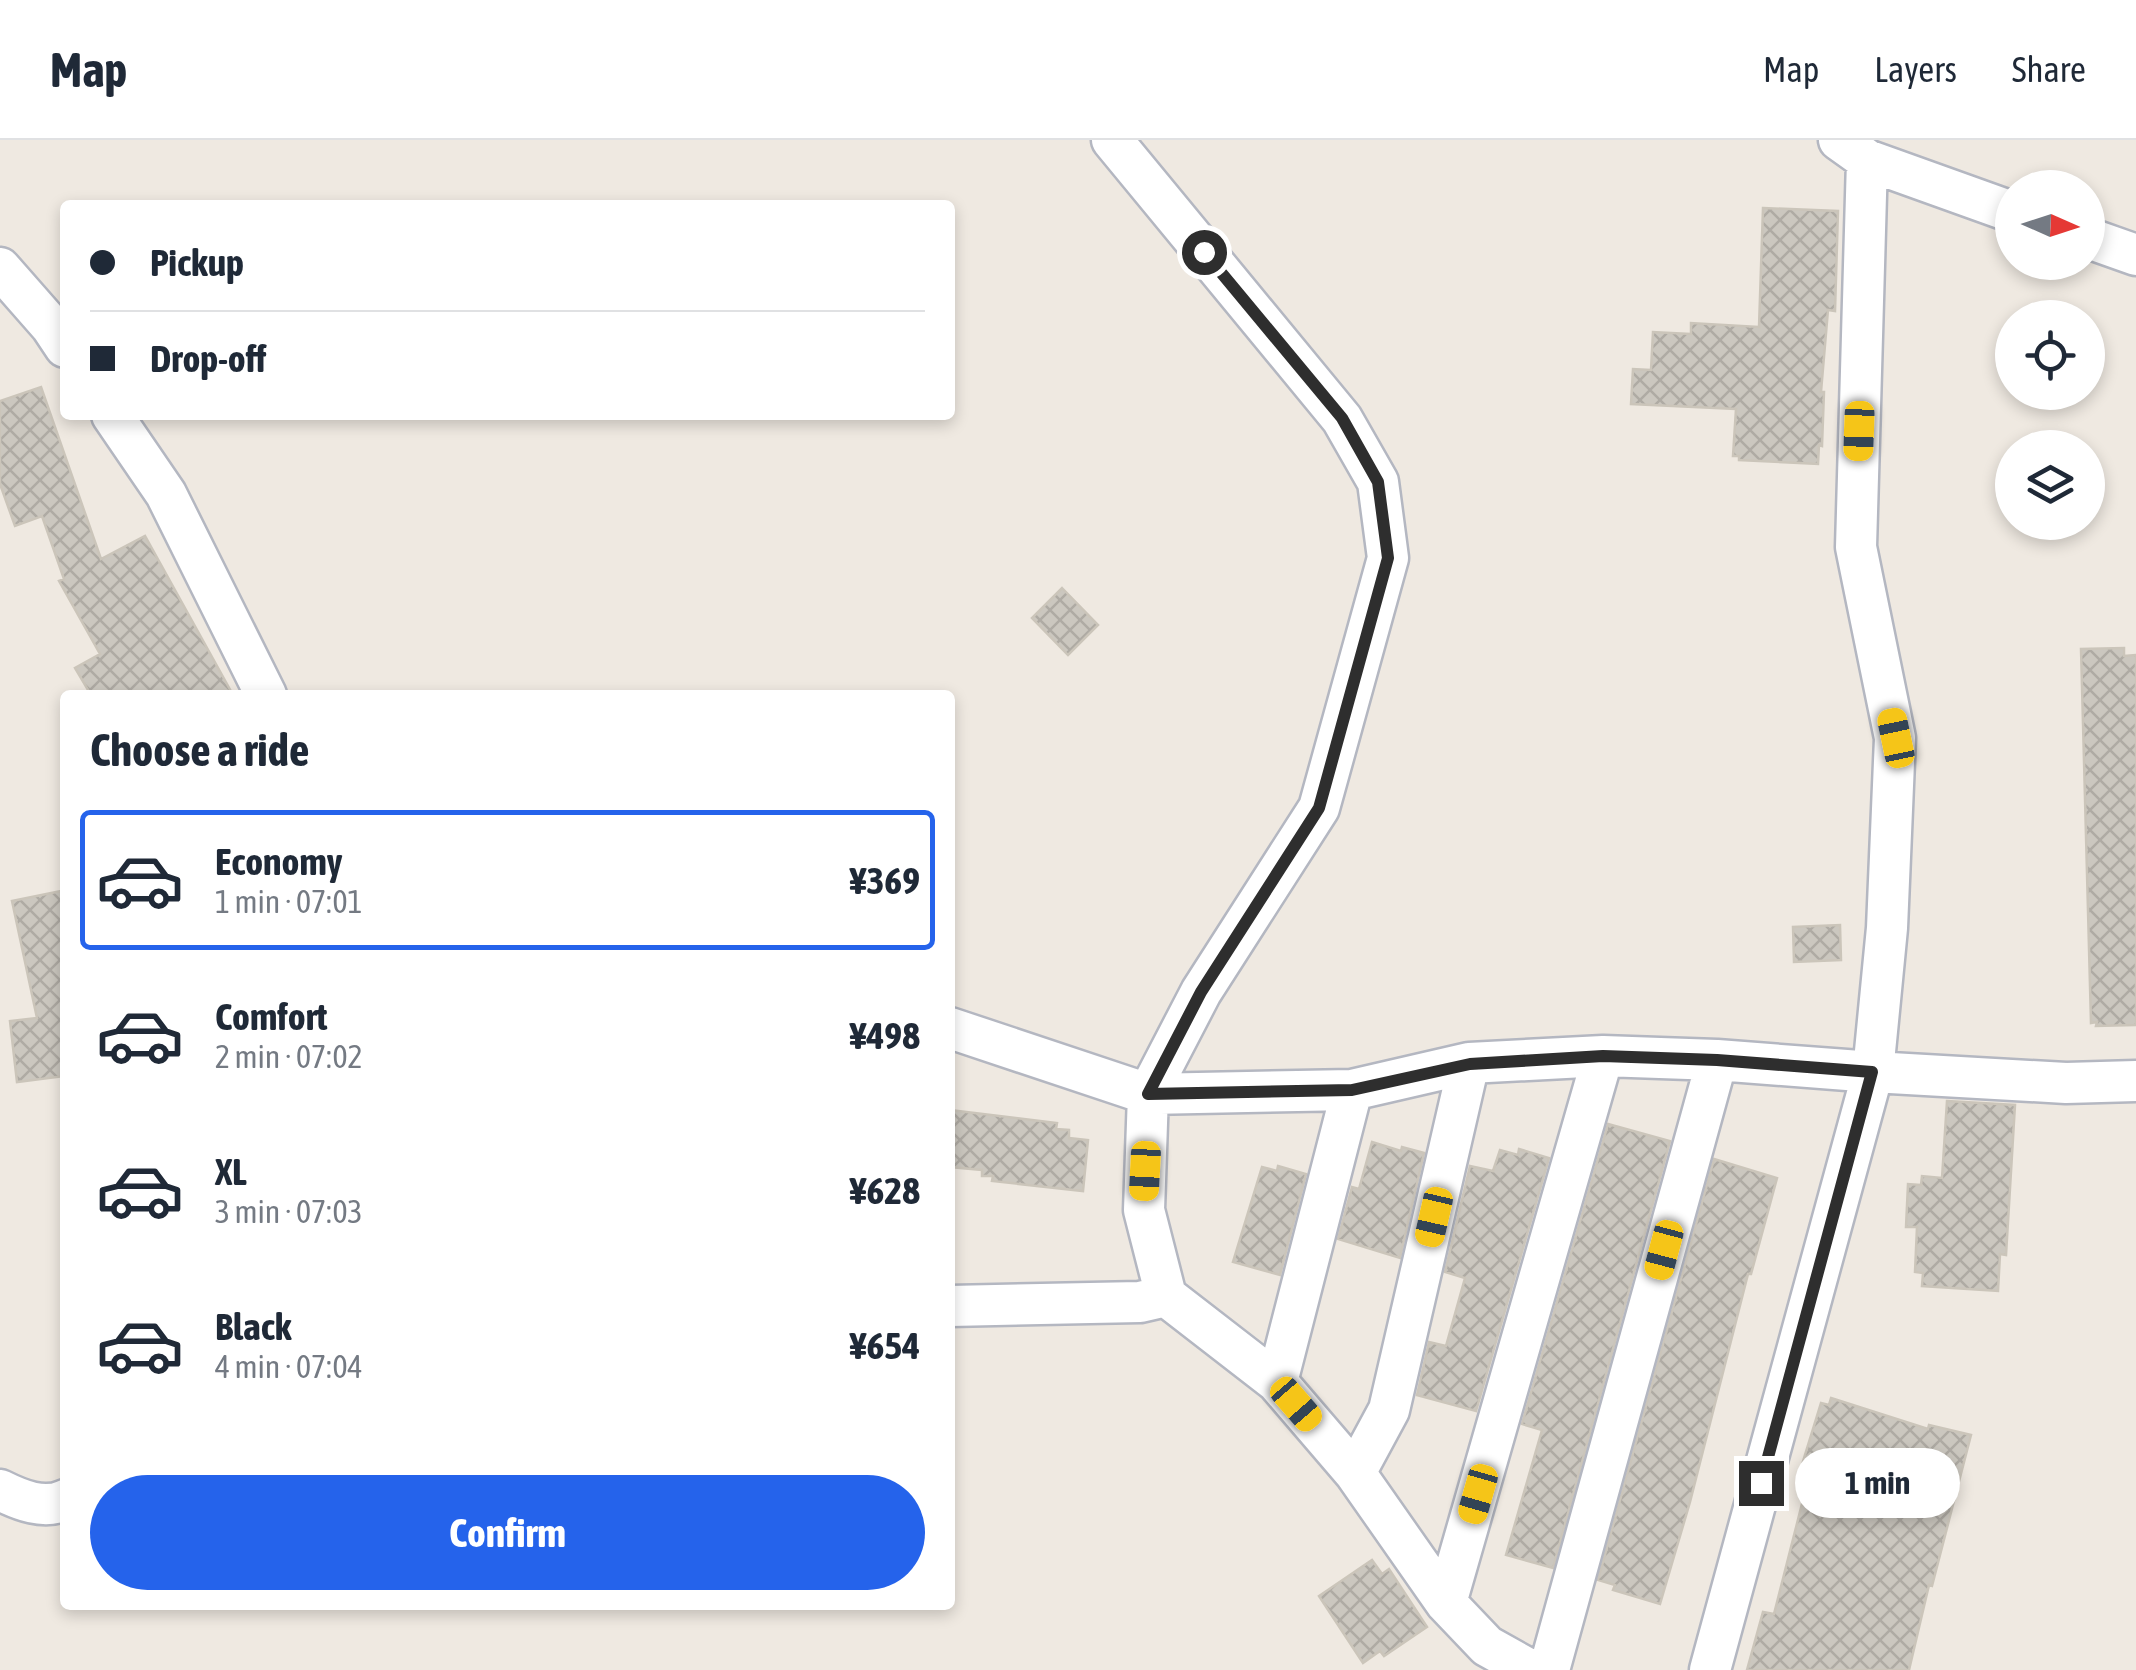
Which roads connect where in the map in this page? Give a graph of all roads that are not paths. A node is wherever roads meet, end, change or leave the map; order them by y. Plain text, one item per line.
1 (1112, 140) edge
2 (1853, 150) edge
3 (1995, 205) edge
4 (2105, 244) edge
5 (2136, 255) edge
6 (0, 268) edge
7 (60, 339) edge
8 (115, 420) edge
9 (264, 690) edge
10 (955, 1030) edge
11 (1603, 1056) junction
12 (1717, 1060) junction
13 (1470, 1064) junction
14 (1872, 1072) junction
15 (2136, 1081) edge
16 (1352, 1090) junction
17 (1148, 1094) junction
18 (1166, 1296) junction
19 (955, 1306) edge
20 (1277, 1382) junction
21 (1355, 1473) junction
22 (0, 1490) edge
23 (60, 1502) edge
24 (1446, 1604) junction
25 (1530, 1670) edge
26 (1548, 1670) edge
27 (1710, 1670) edge

1 - 17 street
2 - 3 street
2 - 14 street
4 - 5 street
6 - 7 street
8 - 9 street
10 - 17 street
11 - 12 street
11 - 13 street
11 - 24 street
12 - 14 street
12 - 26 street
13 - 16 street
13 - 21 street
14 - 15 street
14 - 27 street
16 - 17 street
16 - 20 street
17 - 18 street
18 - 19 street
18 - 20 street
20 - 21 street
21 - 24 street
22 - 23 street
24 - 25 street

